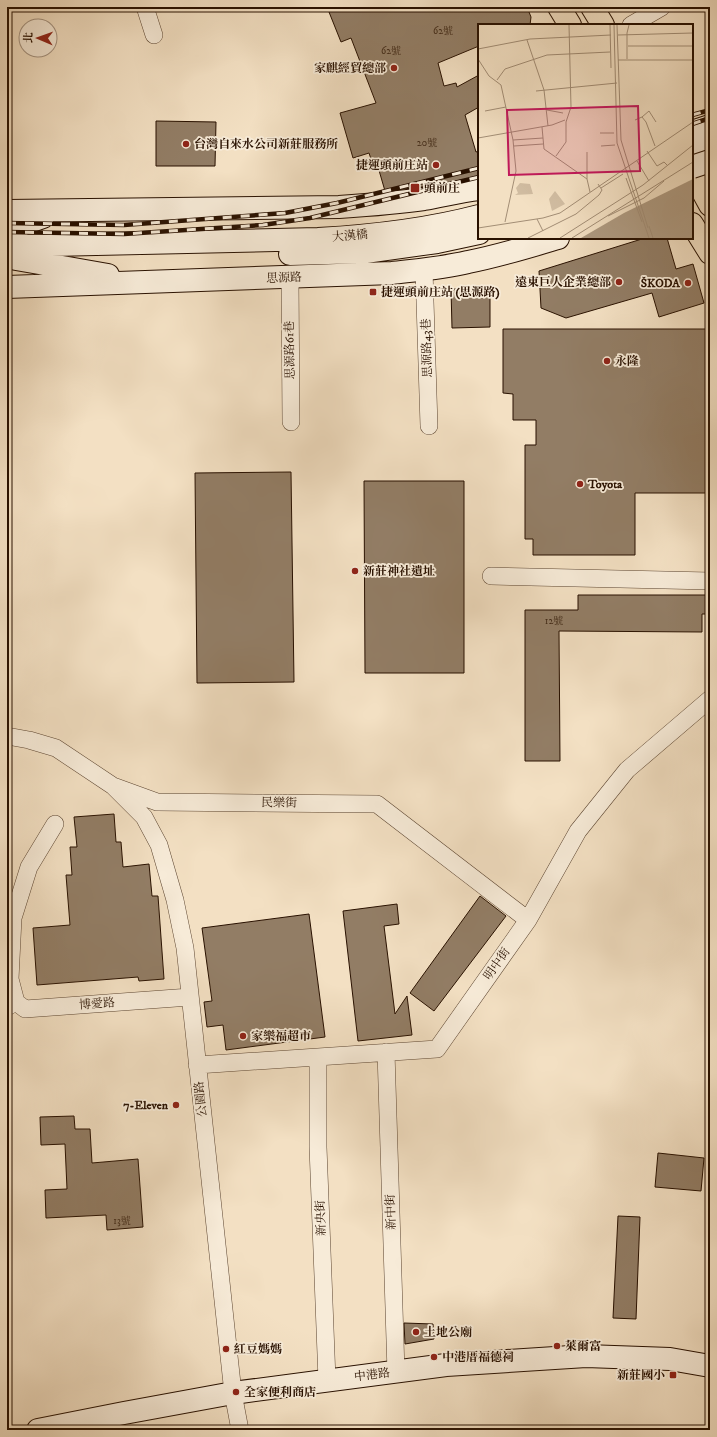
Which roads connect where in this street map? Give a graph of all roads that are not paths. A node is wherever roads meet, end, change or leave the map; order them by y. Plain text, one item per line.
1 (145, 7) edge
2 (559, 7) edge
3 (592, 7) edge
4 (662, 7) edge
5 (569, 24) edge
6 (602, 24) edge
7 (633, 24) edge
8 (154, 35) dead end
9 (710, 120) edge
10 (710, 126) edge
11 (693, 128) edge
12 (693, 132) edge
13 (710, 145) edge
14 (693, 151) edge
15 (710, 161) edge
16 (693, 167) edge
17 (693, 174) edge
18 (473, 189) edge
19 (705, 195) edge
20 (7, 211) edge
21 (60, 211) junction
22 (478, 216) edge
23 (693, 226) edge
24 (7, 230) edge
25 (478, 233) edge
26 (551, 239) edge
27 (506, 245) edge
28 (221, 247) junction
29 (710, 253) edge
30 (10, 254) edge
31 (424, 270) junction
32 (290, 278) junction
33 (153, 282) junction
34 (7, 287) edge
35 (291, 422) dead end
36 (429, 426) dead end
37 (491, 576) dead end
38 (710, 581) edge
39 (710, 699) edge
40 (7, 736) edge
41 (114, 786) junction
42 (55, 824) dead end
43 (528, 920) junction
44 (190, 997) junction
45 (11, 1005) edge
46 (386, 1052) junction
47 (318, 1057) junction
48 (197, 1065) junction
49 (710, 1366) edge
50 (396, 1372) junction
51 (327, 1380) junction
52 (233, 1393) junction
53 (38, 1430) edge
54 (240, 1430) edge

1 - 8 street
2 - 5 main road
3 - 6 main road
4 - 7 street
9 - 11 street
10 - 12 main road
13 - 14 main road
15 - 16 main road, bridge
17 - 19 main road
18 - 21 main road
20 - 21 main road
21 - 24 main road
22 - 28 main road, 大漢橋
23 - 29 main road
25 - 28 main road, 大漢橋
26 - 27 main road, 思源路
27 - 31 main road, 思源路
28 - 30 main road
30 - 33 main road
31 - 32 main road, 思源路
31 - 36 street, 思源路43巷
32 - 33 main road, 思源路
32 - 35 street, 思源路61巷
33 - 34 main road, 思源路
37 - 38 street
39 - 43 street, 明中街
40 - 41 street, 民樂街
41 - 43 street, 民樂街
41 - 44 street, 公園路
42 - 45 street
43 - 46 street, 明中街
44 - 45 street, 博愛路
44 - 48 street, 公園路
46 - 47 street, 明中街
46 - 50 street, 新中街
47 - 48 street, 明中街
47 - 51 street, 新央街
48 - 52 street, 公園路
49 - 50 main road, 中港路
50 - 51 main road, 中港路
51 - 52 main road, 中港路
52 - 53 main road, 中港路
52 - 54 street, 公園路

